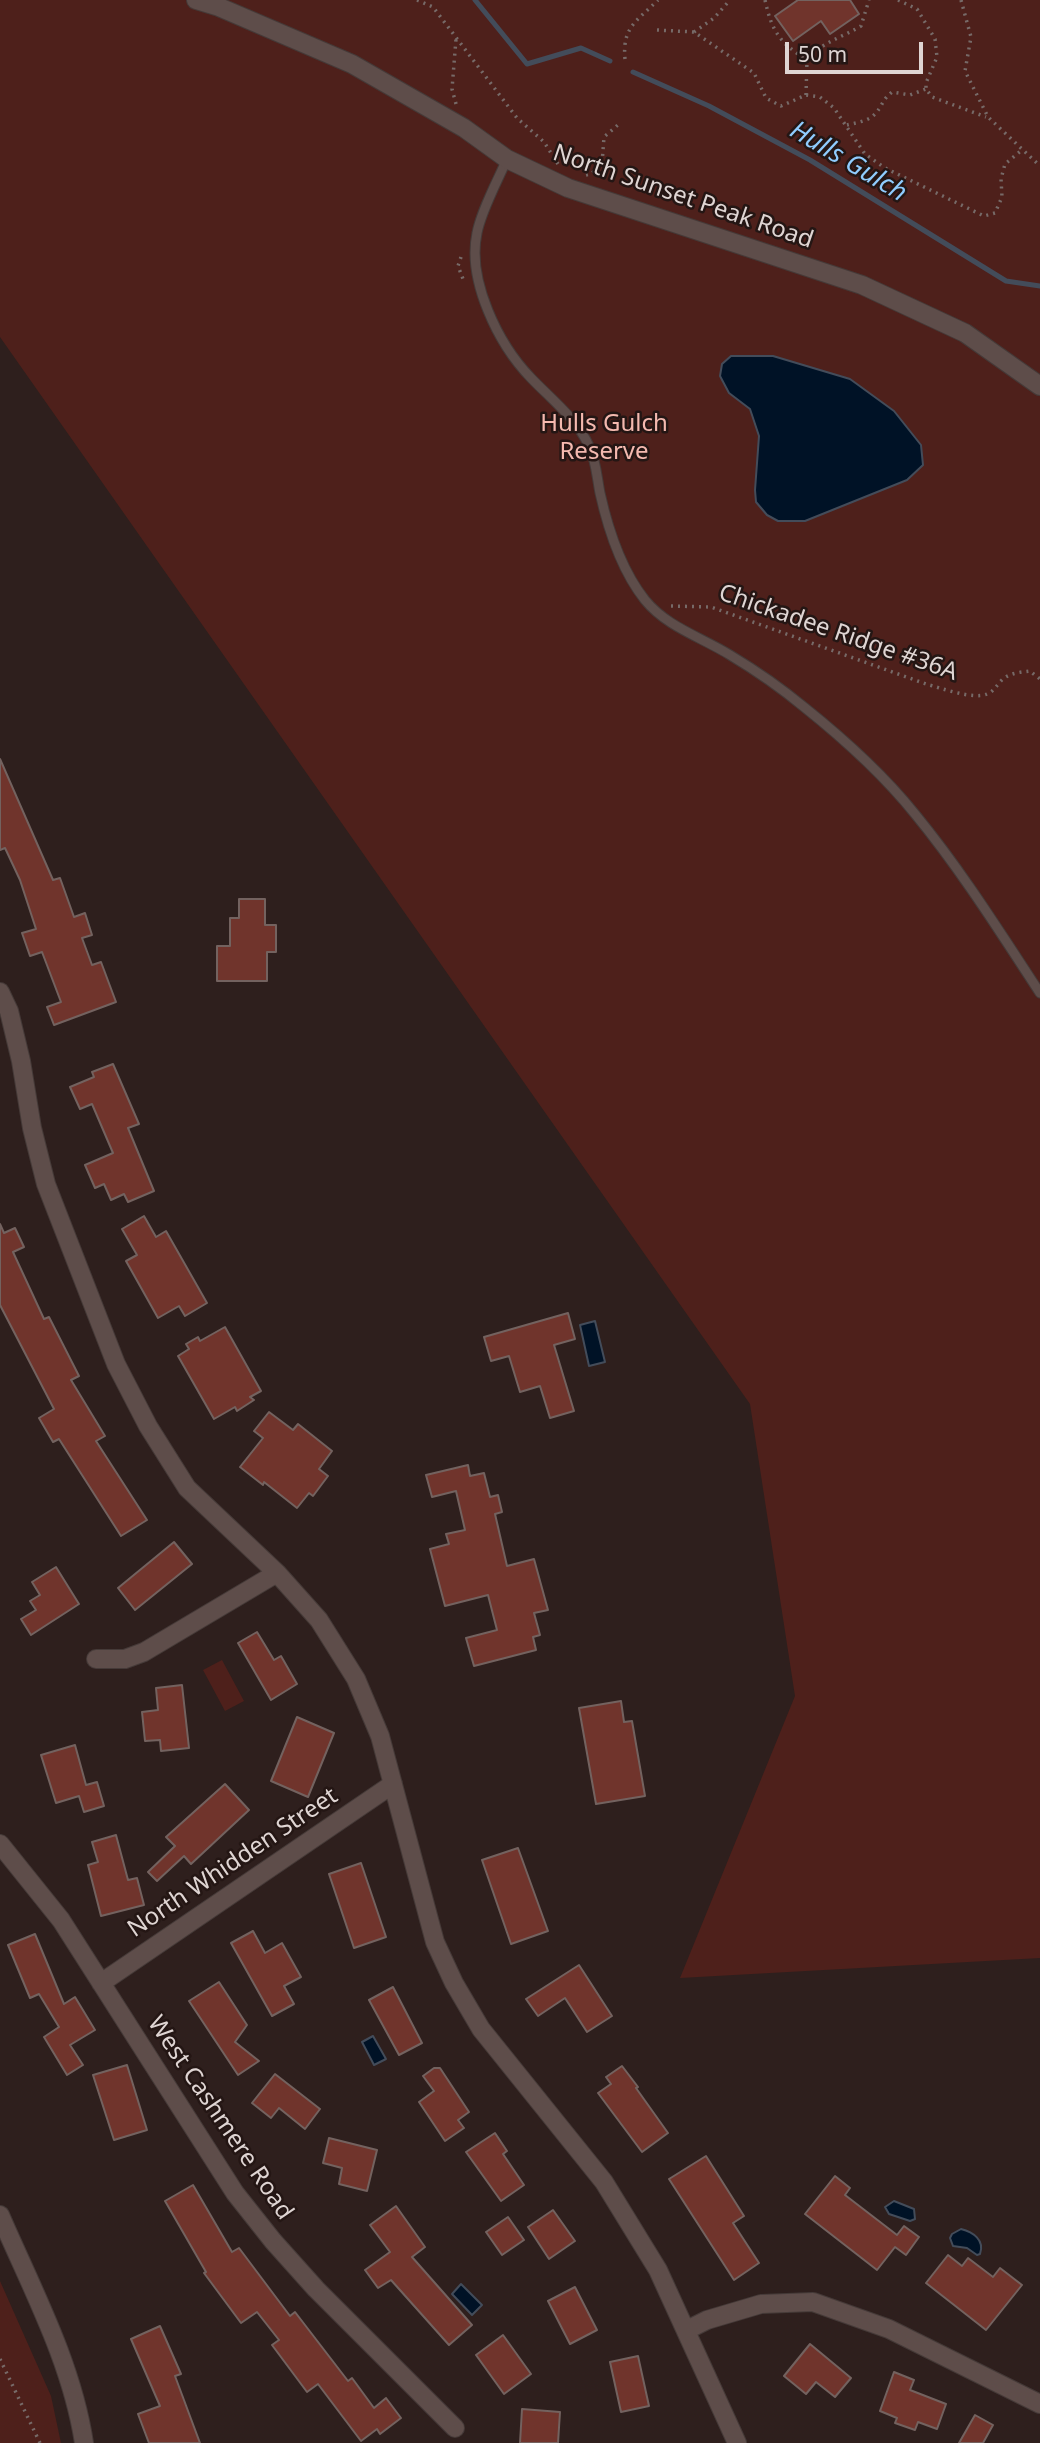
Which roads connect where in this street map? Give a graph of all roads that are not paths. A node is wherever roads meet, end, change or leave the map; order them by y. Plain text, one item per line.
1 (196, 0) edge
2 (507, 159) junction
3 (1040, 386) edge
4 (0, 992) edge
5 (1040, 993) edge
6 (277, 1573) junction
7 (96, 1659) dead end
8 (393, 1784) junction
9 (0, 1844) edge
10 (101, 1983) junction
11 (0, 2215) edge
12 (687, 2330) junction
13 (1040, 2404) edge
14 (455, 2428) dead end
15 (84, 2443) edge
16 (737, 2443) edge

1 - 2 street, North Sunset Peak Road
2 - 3 street, North Sunset Peak Road
2 - 5 lane
4 - 6 street
6 - 7 street
6 - 8 street
8 - 10 street, North Whidden Street
8 - 12 street
9 - 10 street, West Cashmere Road
10 - 14 street, West Cashmere Road
11 - 15 street
12 - 13 street
12 - 16 street

